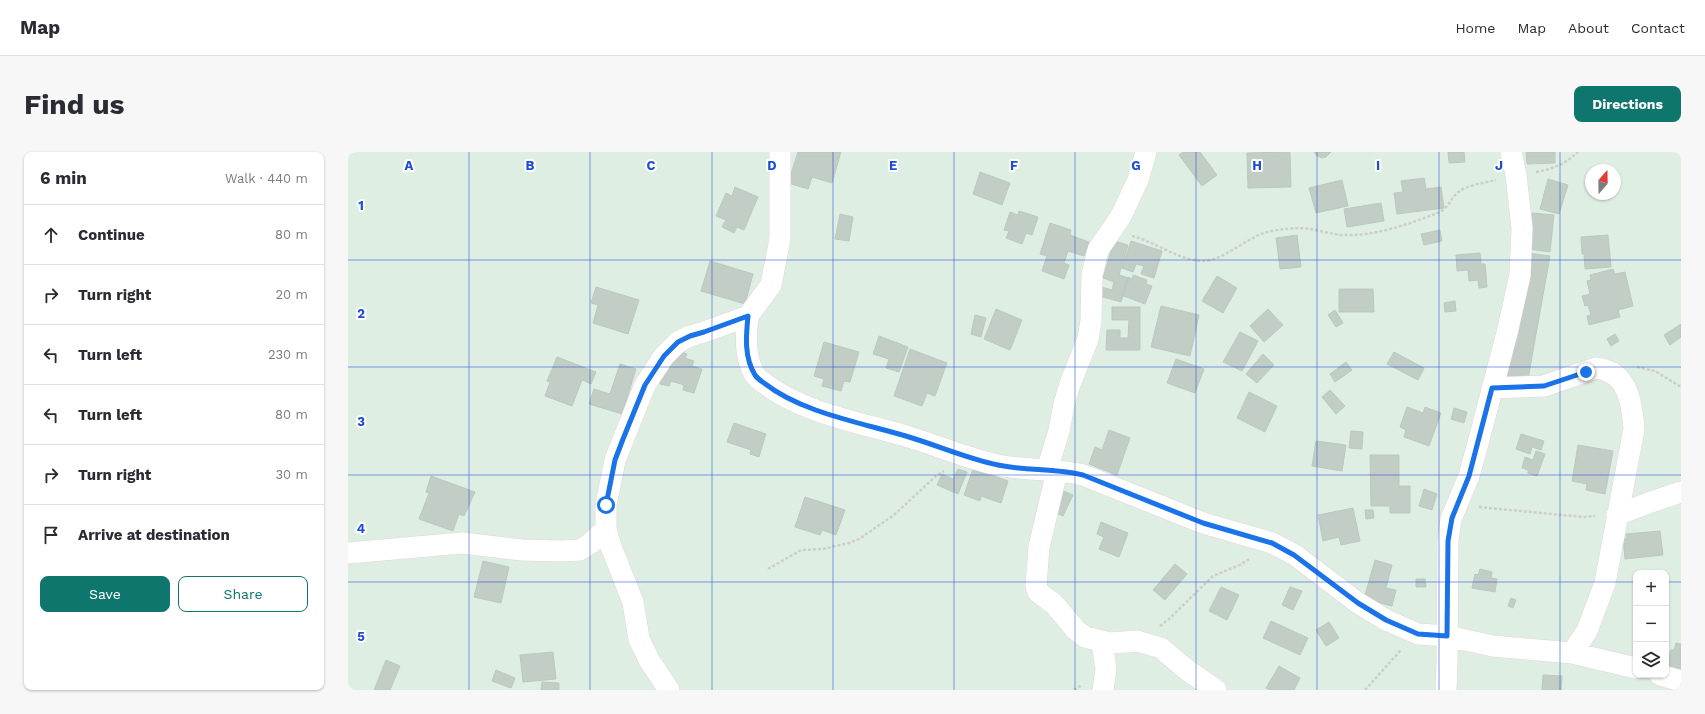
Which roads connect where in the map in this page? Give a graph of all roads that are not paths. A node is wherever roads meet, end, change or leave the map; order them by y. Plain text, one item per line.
1 (780, 152) edge
2 (1146, 152) edge
3 (1510, 152) edge
4 (748, 316) junction
5 (1492, 388) junction
6 (1052, 470) junction
7 (1681, 492) edge
8 (1617, 515) junction
9 (606, 529) junction
10 (348, 553) edge
11 (1447, 636) junction
12 (1102, 642) junction
13 (1572, 653) junction
14 (1633, 667) edge
15 (1669, 678) edge
16 (1681, 681) edge
17 (669, 690) edge
18 (1103, 690) edge
19 (1216, 690) edge
20 (1446, 690) edge

1 - 4 street
2 - 6 street
3 - 5 street
4 - 6 street
4 - 9 street
5 - 8 street
5 - 11 street
6 - 11 street
6 - 12 street
7 - 8 street
8 - 13 street
9 - 10 street
9 - 17 street
11 - 13 street
11 - 20 street
12 - 18 street
12 - 19 street
13 - 14 street
15 - 16 street

